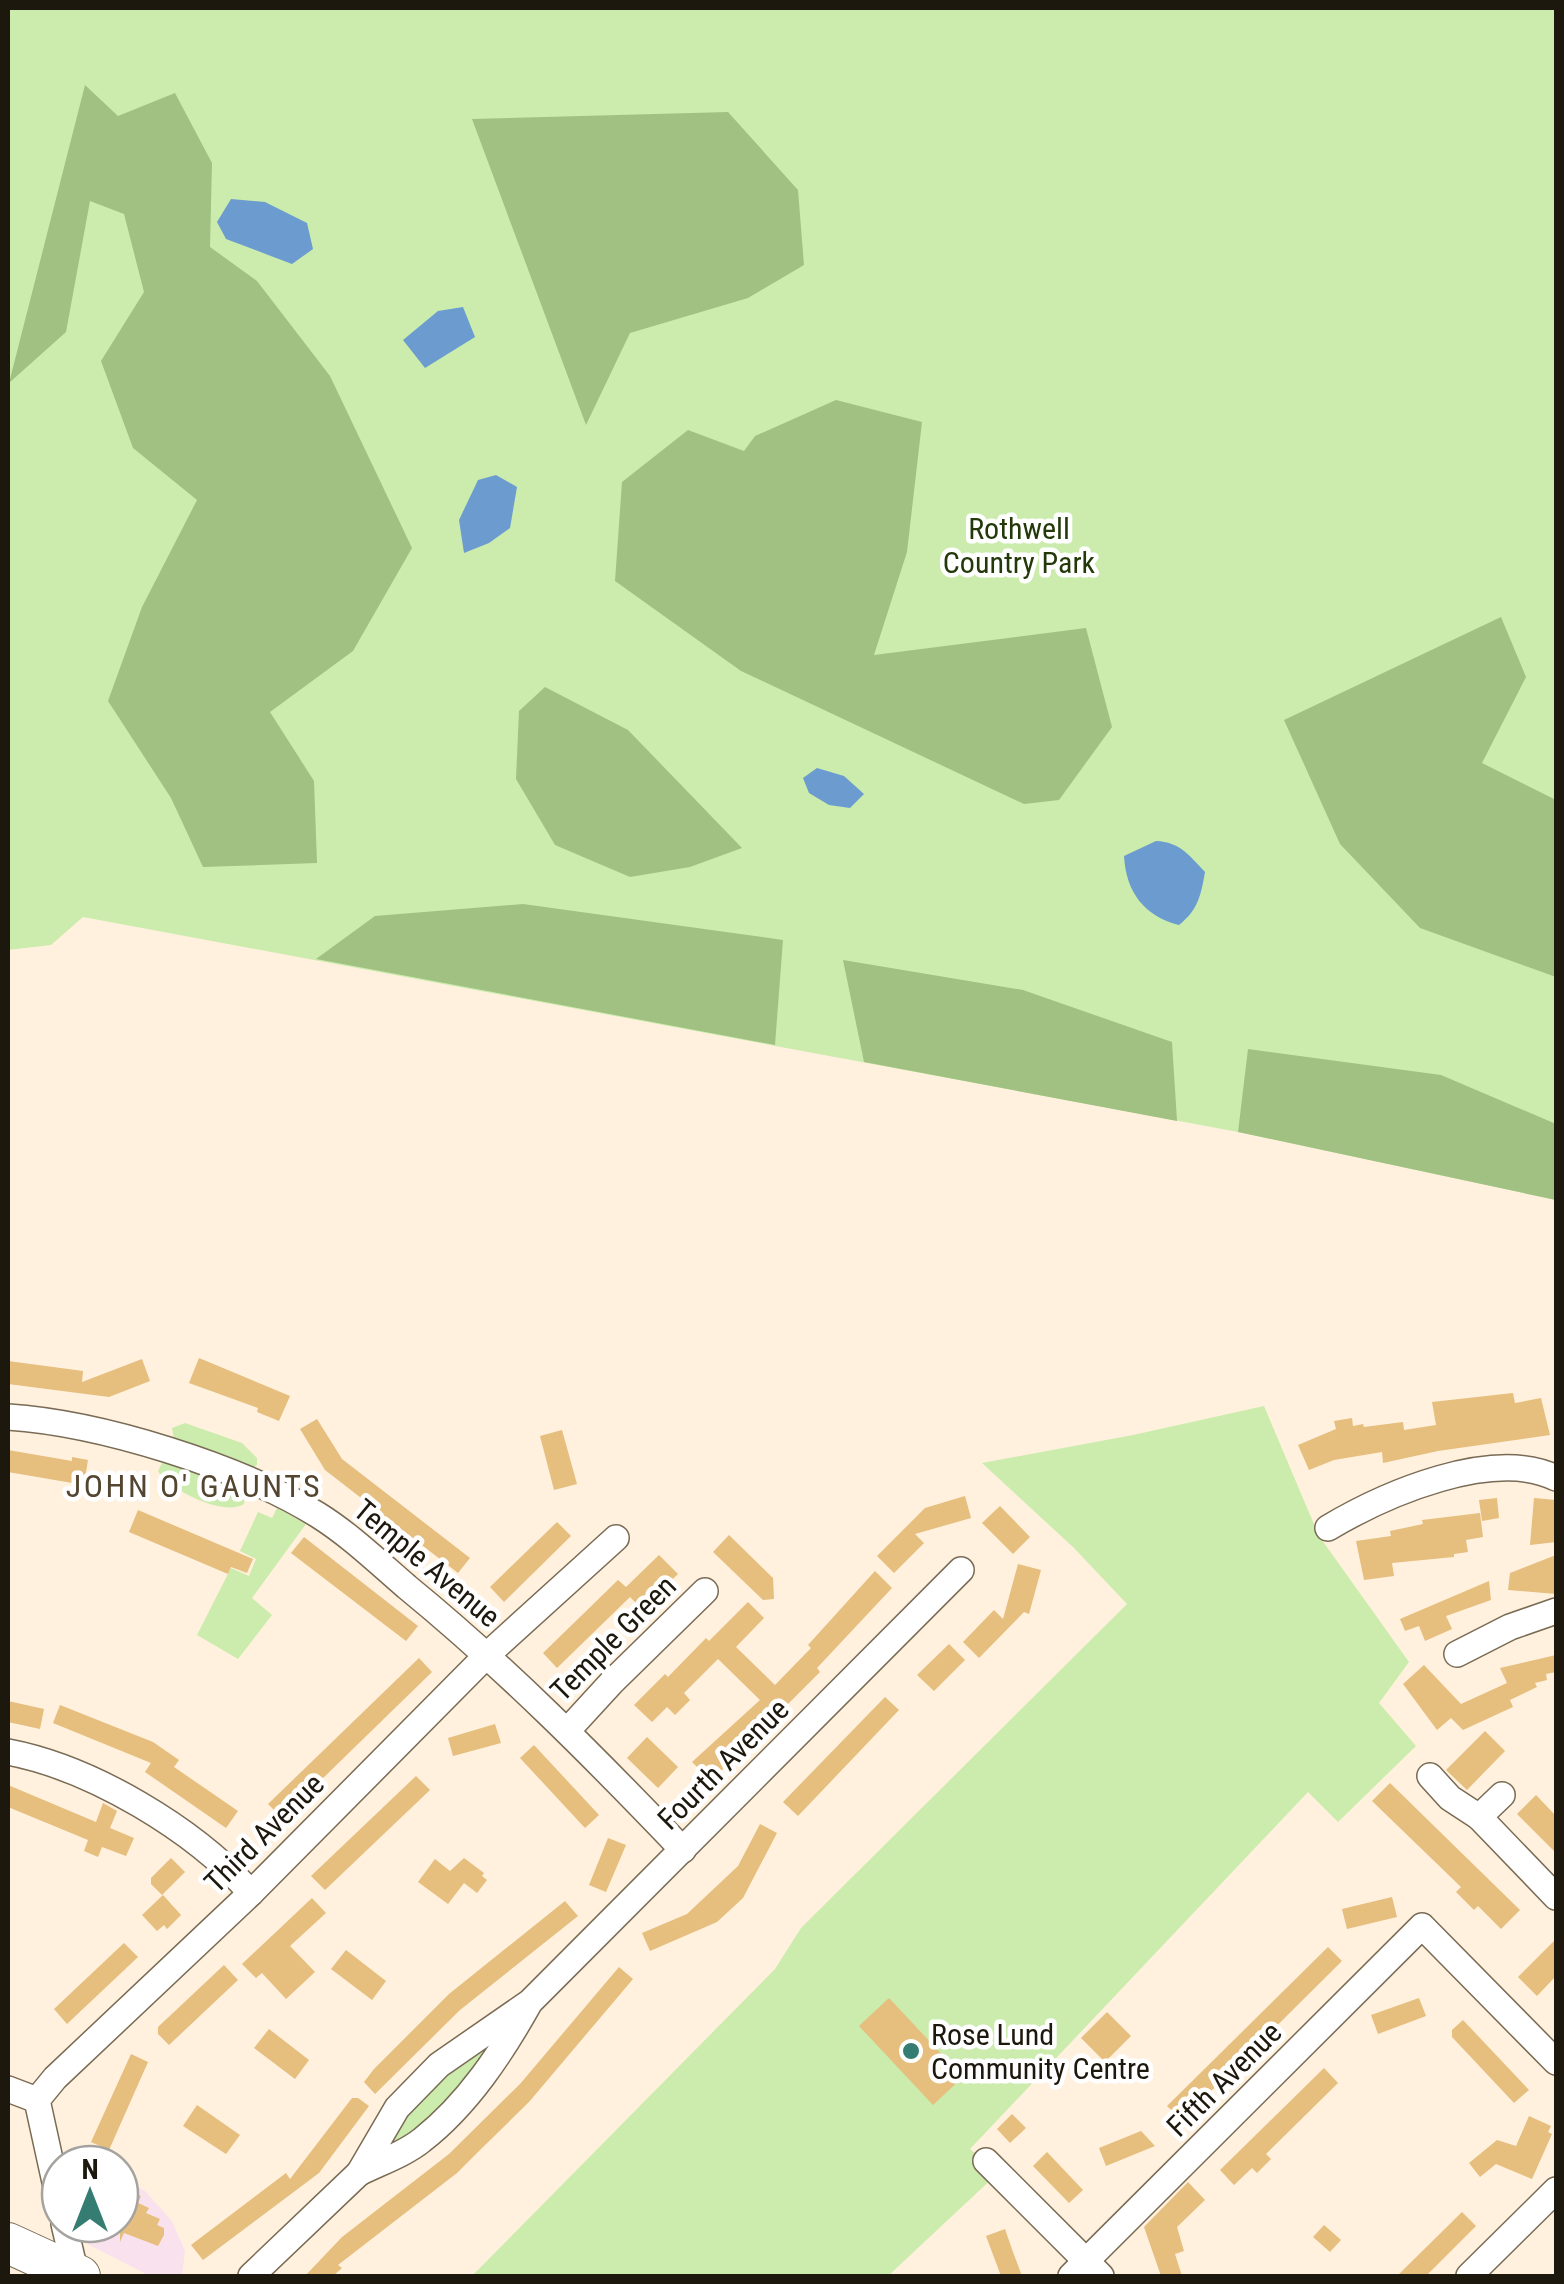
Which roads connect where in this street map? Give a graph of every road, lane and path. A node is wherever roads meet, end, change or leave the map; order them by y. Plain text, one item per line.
1 (8, 1417) edge
2 (1556, 1478) edge
3 (1328, 1528) dead end
4 (616, 1538) dead end
5 (961, 1570) dead end
6 (705, 1591) dead end
7 (1556, 1610) edge
8 (1457, 1654) dead end
9 (487, 1656) junction
10 (567, 1731) junction
11 (8, 1752) edge
12 (1430, 1776) dead end
13 (1502, 1795) dead end
14 (1479, 1818) junction
15 (683, 1850) junction
16 (1554, 1889) edge
17 (251, 1893) junction
18 (530, 2002) junction
19 (1556, 2062) edge
20 (8, 2088) edge
21 (37, 2100) junction
22 (46, 2144) edge
23 (986, 2161) dead end
24 (359, 2173) junction
25 (1556, 2190) edge
26 (8, 2243) edge
27 (69, 2244) edge
28 (1086, 2272) edge
29 (78, 2276) edge
30 (251, 2276) edge
31 (1469, 2276) edge

1 - 9 street, Temple Avenue
2 - 3 street
4 - 9 street, Third Avenue
5 - 15 street, Fourth Avenue
6 - 10 street, Temple Green
7 - 8 street
9 - 10 street, Temple Avenue
9 - 17 street, Third Avenue
10 - 15 street, Temple Avenue
11 - 17 street
12 - 14 street
13 - 14 street
14 - 16 street
15 - 18 street, Fourth Avenue
17 - 21 street, Third Avenue
18 - 24 street, Fourth Avenue
18 - 24 street, Fourth Avenue
19 - 28 street, Fifth Avenue
20 - 21 street
21 - 22 street
23 - 28 street
24 - 30 street, Fourth Avenue
25 - 31 street
26 - 29 main road
27 - 29 street

